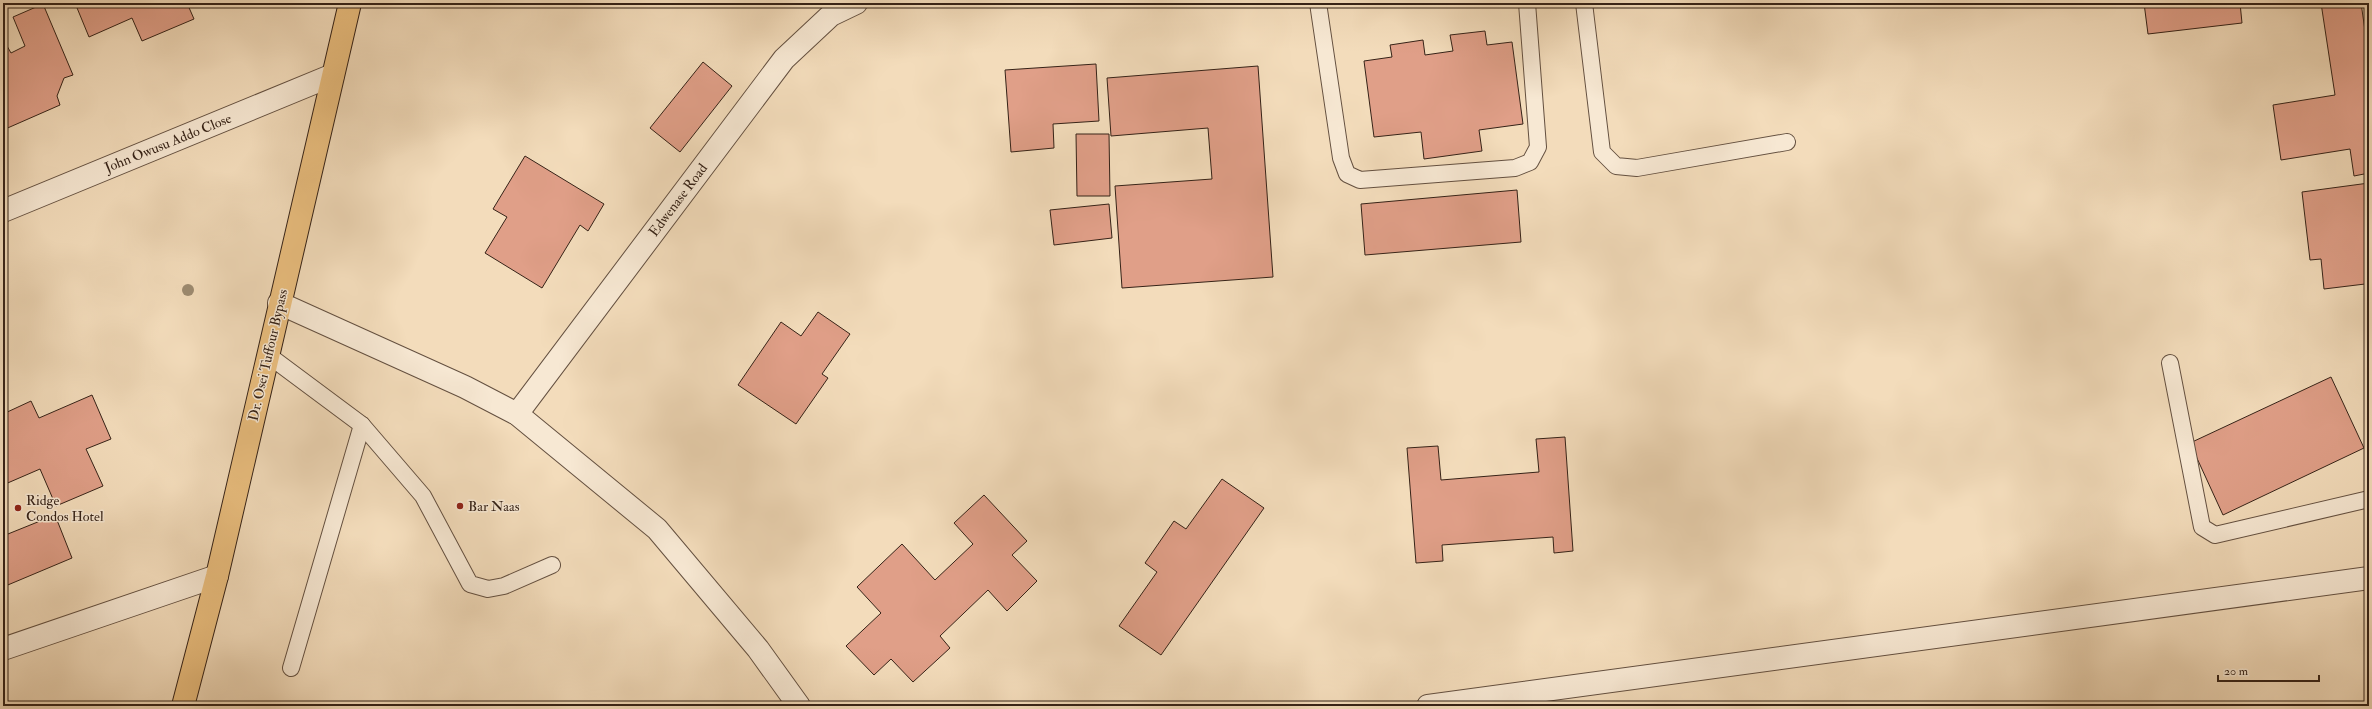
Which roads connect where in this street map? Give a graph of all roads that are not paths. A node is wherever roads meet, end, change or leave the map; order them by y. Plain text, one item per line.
1 (350, 3) edge
2 (856, 3) edge
3 (1318, 3) edge
4 (1527, 3) edge
5 (1584, 3) edge
6 (333, 75) junction
7 (1787, 142) dead end
8 (3, 211) edge
9 (279, 303) junction
10 (268, 355) junction
11 (2170, 364) dead end
12 (517, 414) junction
13 (362, 425) junction
14 (2369, 499) edge
15 (552, 564) dead end
16 (217, 576) junction
17 (2369, 578) edge
18 (3, 649) edge
19 (291, 668) dead end
20 (183, 706) edge
21 (799, 706) edge
22 (1428, 706) edge

1 - 6 highway, Dr. Osei Tuffour Bypass
2 - 12 street, Edwenase Road
3 - 4 lane
5 - 7 lane
6 - 8 street, John Owusu Addo Close
6 - 9 highway, Dr. Osei Tuffour Bypass
9 - 10 highway, Dr. Osei Tuffour Bypass
9 - 12 street
10 - 13 lane
10 - 16 highway, Dr. Osei Tuffour Bypass
11 - 14 lane
12 - 21 street
13 - 15 lane
13 - 19 lane
16 - 18 street
16 - 20 highway, Dr. Osei Tuffour Bypass
17 - 22 street

